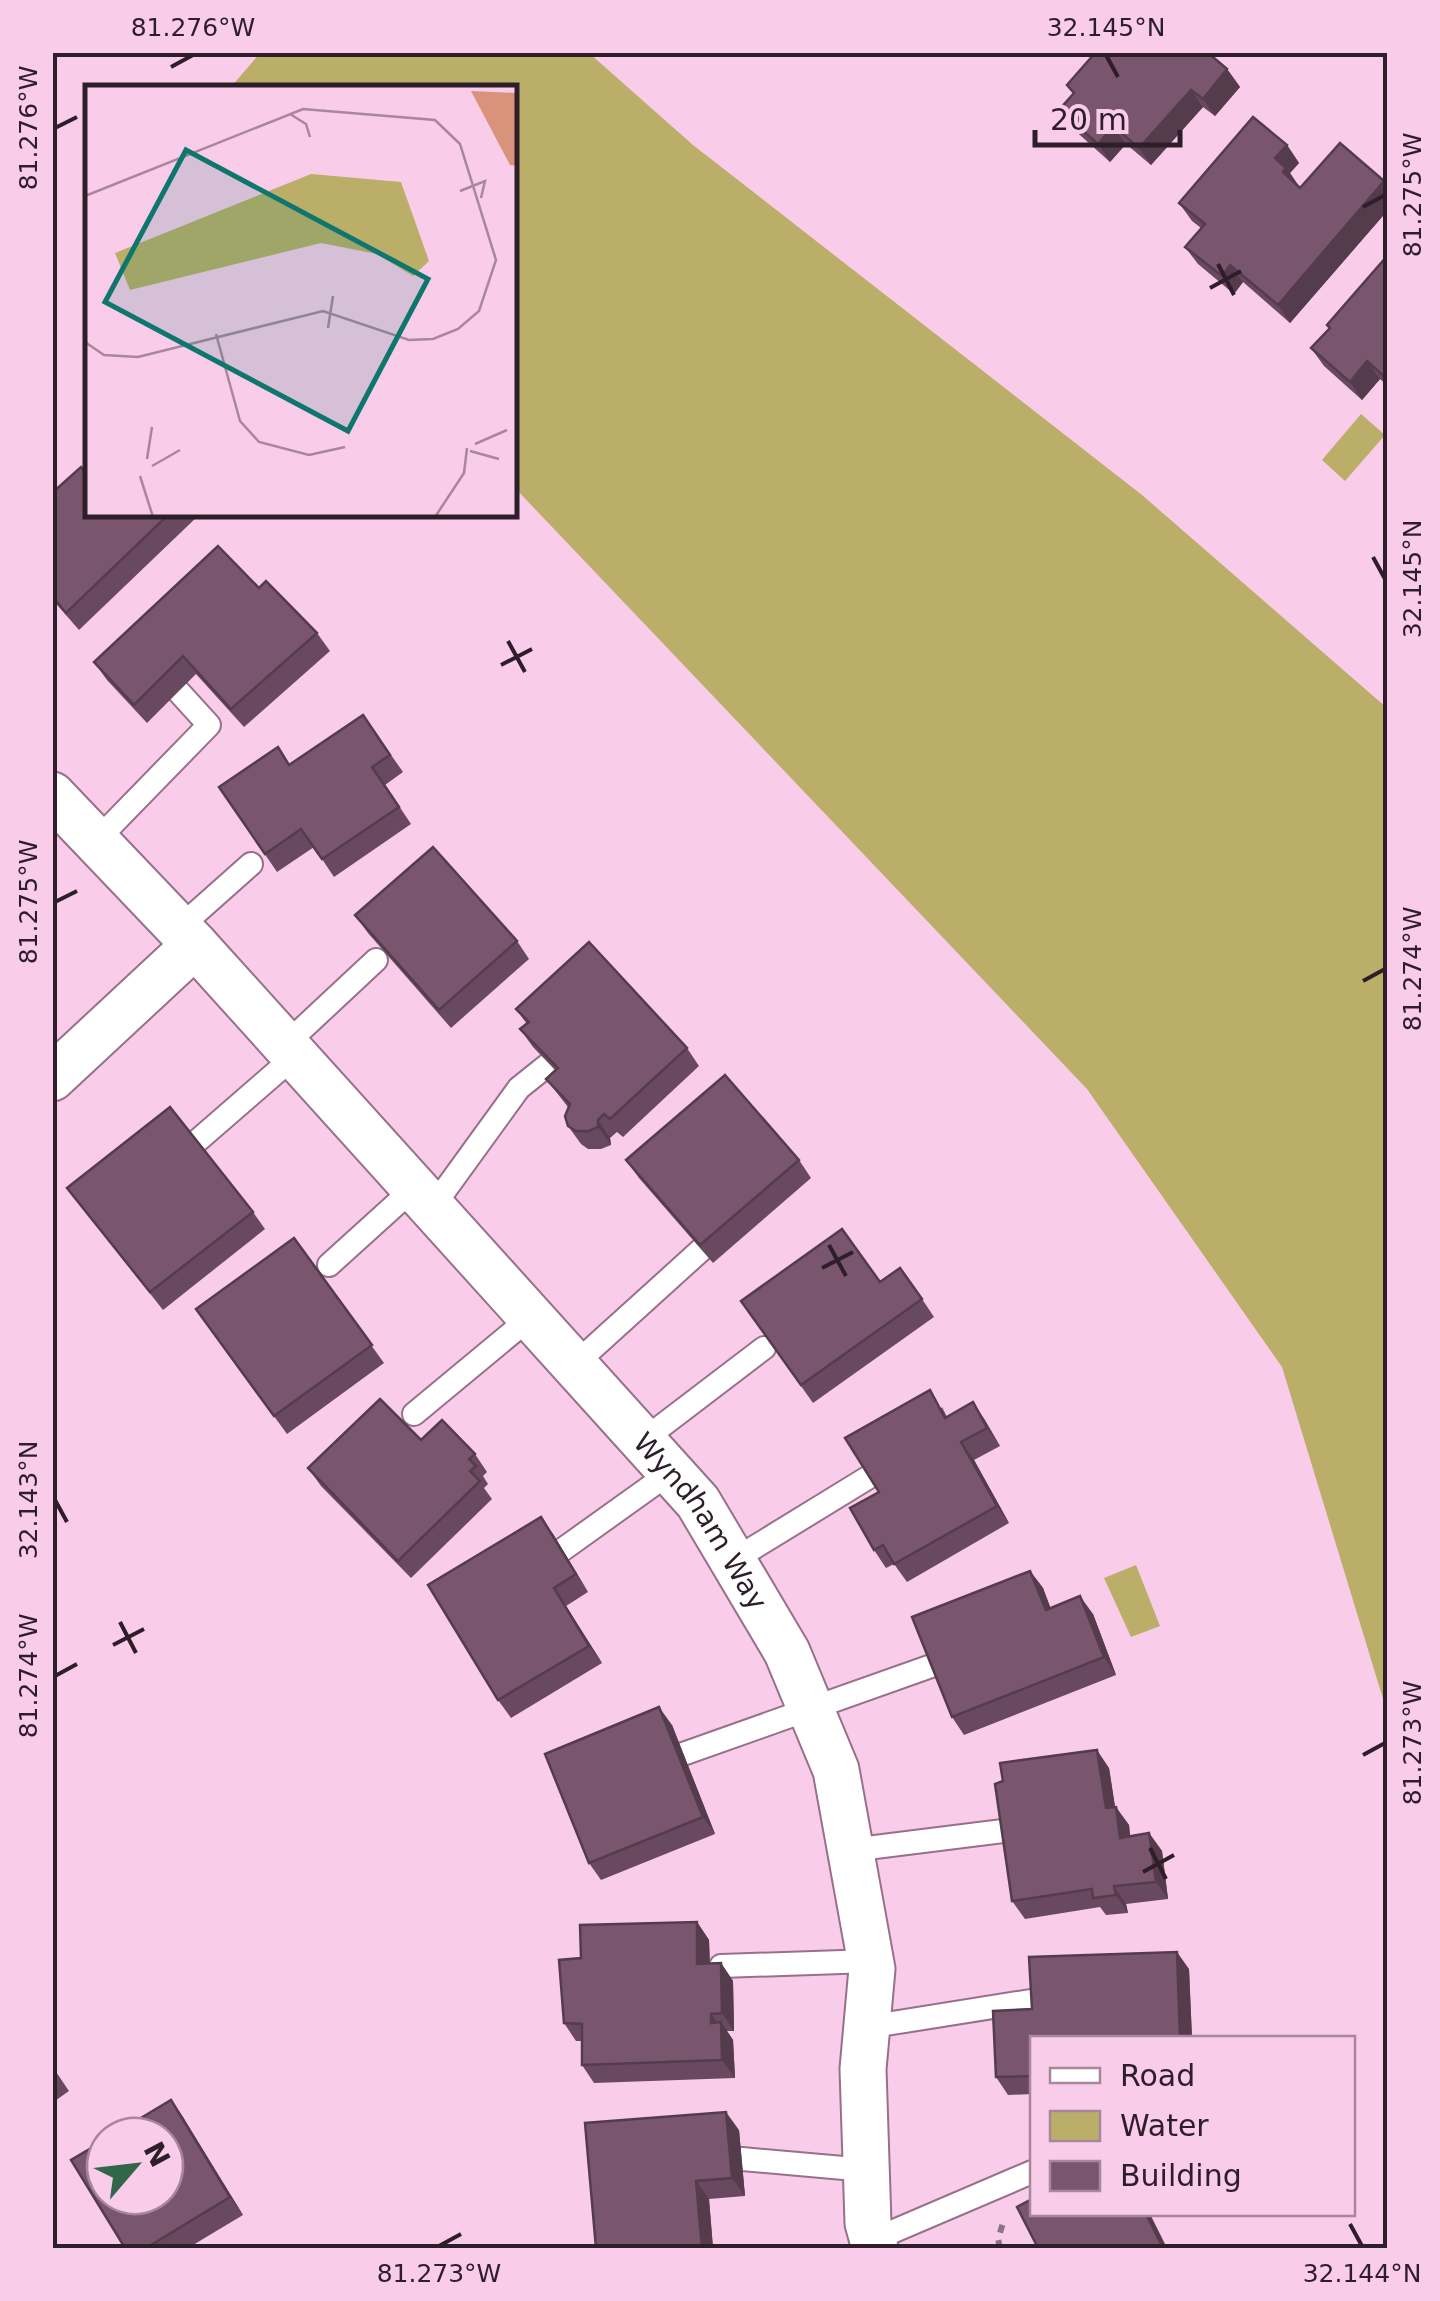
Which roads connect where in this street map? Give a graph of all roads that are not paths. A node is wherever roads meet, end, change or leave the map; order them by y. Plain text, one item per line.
1 (178, 691) edge
2 (52, 795) edge
3 (96, 841) junction
4 (251, 864) edge
5 (187, 937) junction
6 (376, 960) edge
7 (290, 1050) junction
8 (549, 1064) edge
9 (52, 1078) edge
10 (196, 1142) edge
11 (423, 1198) junction
12 (701, 1250) edge
13 (328, 1264) dead end
14 (531, 1317) junction
15 (764, 1348) edge
16 (574, 1365) junction
17 (414, 1414) dead end
18 (657, 1456) junction
19 (869, 1477) edge
20 (562, 1550) edge
21 (732, 1560) junction
22 (937, 1664) edge
23 (811, 1710) junction
24 (683, 1754) edge
25 (1011, 1830) edge
26 (851, 1850) junction
27 (871, 1962) junction
28 (721, 1966) edge
29 (1043, 1999) edge
30 (867, 2027) junction
31 (742, 2160) dead end
32 (866, 2170) junction
33 (1030, 2173) edge
34 (874, 2244) edge

1 - 3 lane
2 - 3 street, Wyndham Way
3 - 5 street, Wyndham Way
4 - 5 lane
5 - 7 street, Wyndham Way
5 - 9 street
6 - 7 lane
7 - 10 lane
7 - 11 street, Wyndham Way
8 - 11 lane
11 - 13 lane
11 - 14 street, Wyndham Way
12 - 16 lane
14 - 16 street, Wyndham Way
14 - 17 lane
15 - 18 lane
16 - 18 street, Wyndham Way
18 - 20 lane
18 - 21 street, Wyndham Way
19 - 21 lane
21 - 23 street, Wyndham Way
22 - 23 lane
23 - 24 lane
23 - 26 street, Wyndham Way
25 - 26 lane
26 - 27 street, Wyndham Way
27 - 28 lane
27 - 30 street, Wyndham Way
29 - 30 lane
30 - 32 street, Wyndham Way
31 - 32 lane
32 - 34 street, Wyndham Way
33 - 34 lane

